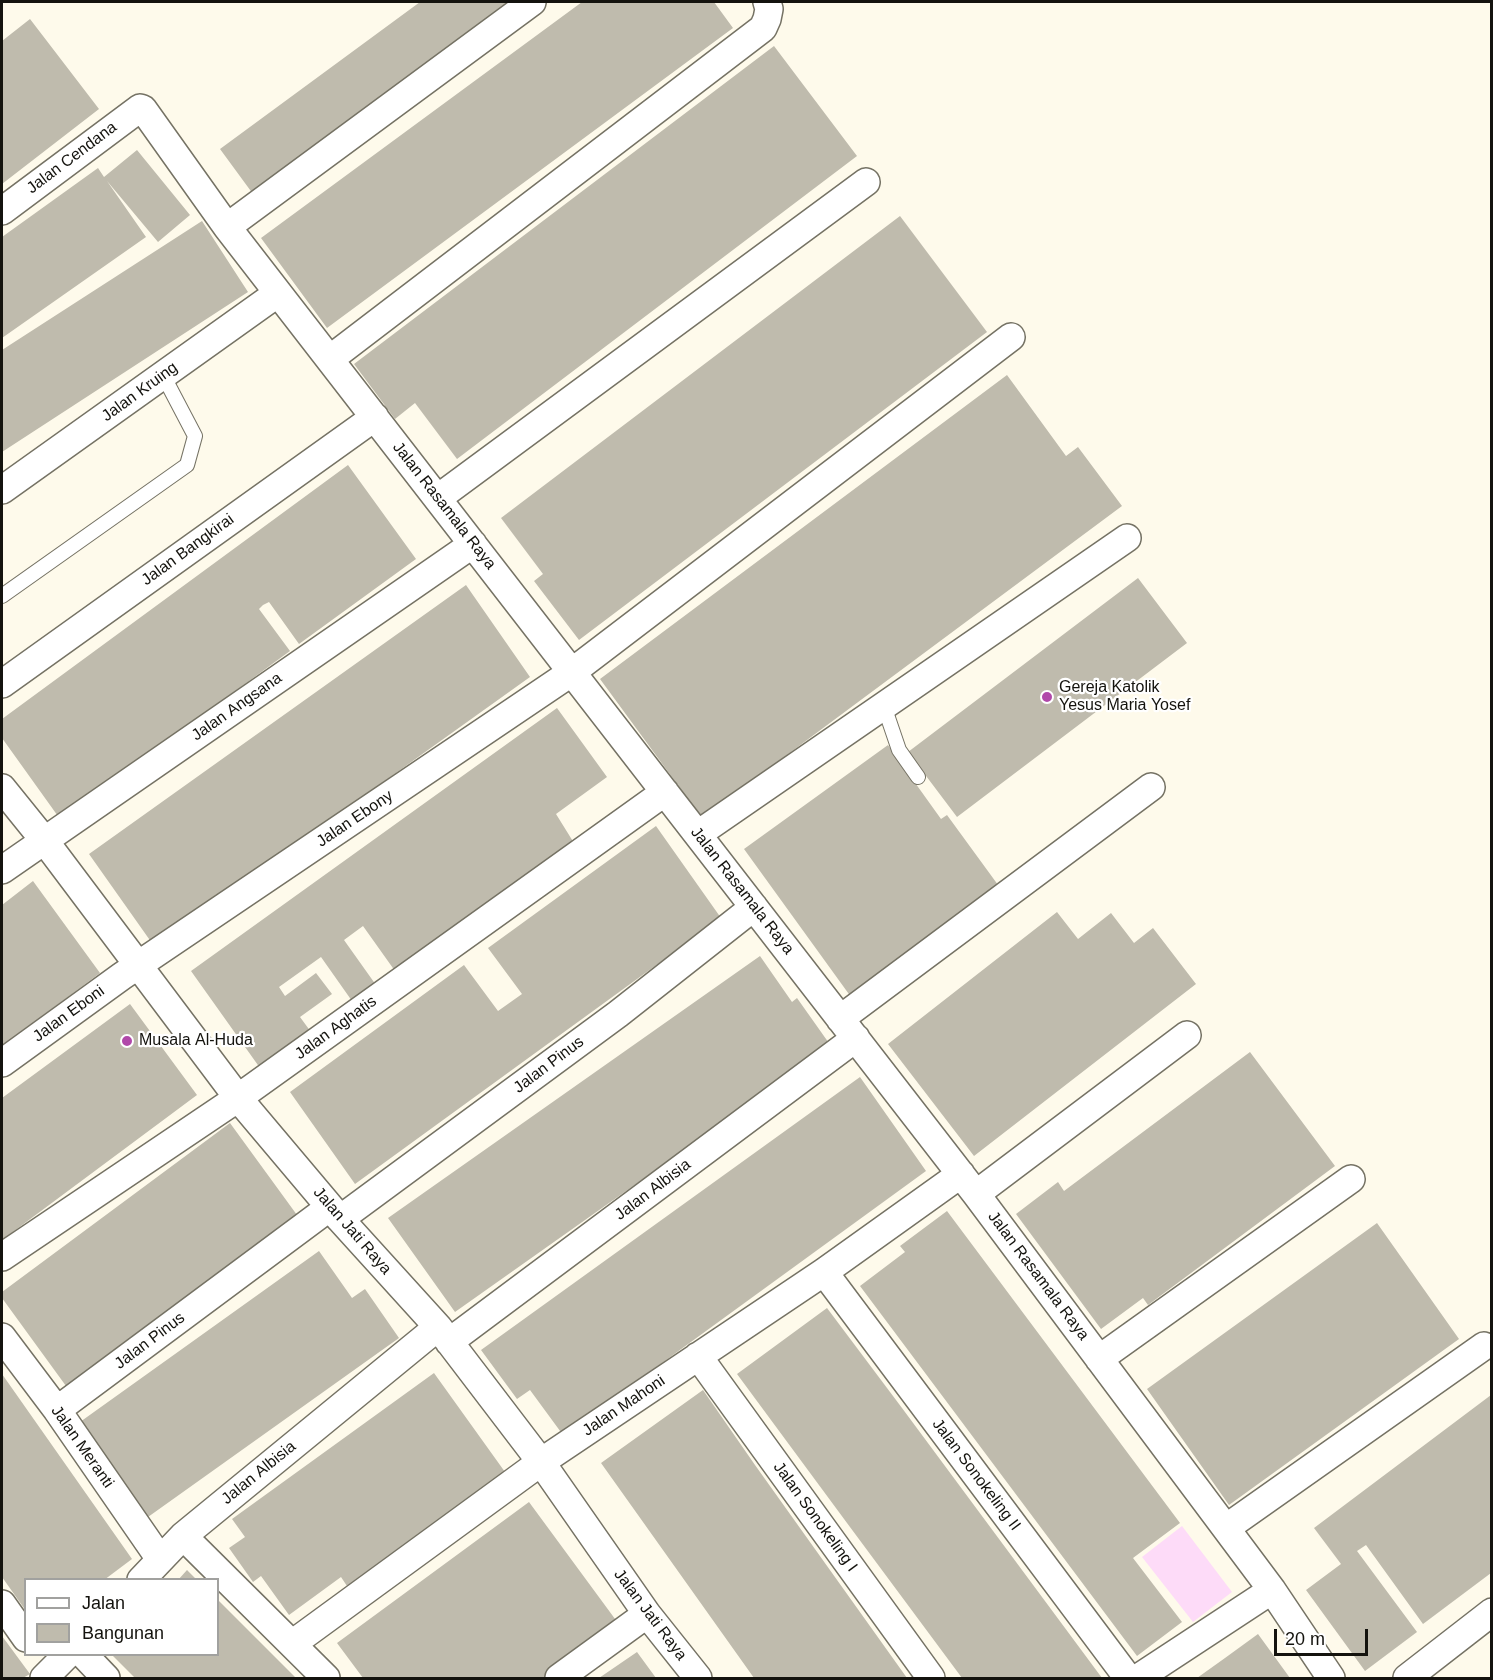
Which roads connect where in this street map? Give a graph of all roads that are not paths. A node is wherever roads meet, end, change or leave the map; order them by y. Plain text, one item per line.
1 (531, 2) edge
2 (766, 2) edge
3 (144, 109) joint
4 (866, 182) dead end
5 (2, 211) edge
6 (227, 227) junction
7 (278, 293) junction
8 (1011, 337) dead end
9 (330, 359) junction
10 (163, 375) junction
11 (375, 417) junction
12 (2, 490) edge
13 (438, 498) junction
14 (1127, 538) dead end
15 (473, 544) junction
16 (2, 596) edge
17 (572, 672) junction
18 (2, 684) edge
19 (884, 706) junction
20 (918, 777) dead end
21 (1151, 787) dead end
22 (2, 788) edge
23 (665, 792) junction
24 (698, 834) junction
25 (44, 840) junction
26 (2, 870) edge
27 (754, 907) junction
28 (137, 965) junction
29 (848, 1029) junction
30 (1187, 1035) dead end
31 (2, 1063) edge
32 (238, 1098) junction
33 (1351, 1179) dead end
34 (969, 1184) junction
35 (335, 1213) junction
36 (2, 1257) edge
37 (824, 1272) junction
38 (444, 1335) junction
39 (2, 1337) edge
40 (1484, 1346) dead end
41 (698, 1356) junction
42 (1099, 1359) junction
43 (57, 1410) junction
44 (541, 1462) junction
45 (1226, 1528) junction
46 (183, 1536) junction
47 (160, 1559) junction
48 (143, 1578) edge
49 (1272, 1590) junction
50 (2, 1604) edge
51 (1491, 1612) edge
52 (647, 1614) junction
53 (24, 1635) edge
54 (292, 1644) junction
55 (85, 1656) edge
56 (106, 1678) edge
57 (326, 1678) edge
58 (559, 1678) edge
59 (698, 1678) edge
60 (931, 1678) edge
61 (1128, 1678) edge
62 (1138, 1678) edge
63 (1331, 1678) edge
64 (1407, 1678) edge

1 - 6 street
2 - 9 street
3 - 5 street, Jalan Cendana
3 - 6 street, Jalan Rasamala Raya
4 - 13 street
6 - 7 street, Jalan Rasamala Raya
7 - 9 street, Jalan Rasamala Raya
7 - 10 street, Jalan Kruing
8 - 17 street, Jalan Ebony
9 - 11 street, Jalan Rasamala Raya
10 - 12 street, Jalan Kruing
10 - 16 lane
11 - 13 street, Jalan Rasamala Raya
11 - 18 street, Jalan Bangkirai
13 - 15 street, Jalan Rasamala Raya
14 - 19 street
15 - 17 street, Jalan Rasamala Raya
15 - 25 street, Jalan Angsana
17 - 23 street, Jalan Rasamala Raya
17 - 28 street, Jalan Ebony
19 - 20 lane
19 - 24 street
21 - 29 street, Jalan Albisia
22 - 25 street, Jalan Jati Raya
23 - 24 street, Jalan Rasamala Raya
23 - 32 street, Jalan Aghatis
24 - 27 street, Jalan Rasamala Raya
25 - 26 street, Jalan Angsana
25 - 28 street, Jalan Jati Raya
27 - 29 street, Jalan Rasamala Raya
27 - 35 street, Jalan Pinus
28 - 31 street, Jalan Eboni
28 - 32 street, Jalan Jati Raya
29 - 34 street, Jalan Rasamala Raya
29 - 38 street, Jalan Albisia
30 - 34 street, Jalan Mahoni
32 - 35 street, Jalan Jati Raya
32 - 36 street, Jalan Aghatis
33 - 42 street
34 - 37 street, Jalan Mahoni
34 - 42 street, Jalan Rasamala Raya
35 - 38 street, Jalan Jati Raya
35 - 43 street, Jalan Pinus
37 - 41 street, Jalan Mahoni
37 - 61 street, Jalan Sonokeling II
38 - 44 street, Jalan Jati Raya
38 - 46 street, Jalan Albisia
39 - 43 street, Jalan Meranti
40 - 45 street
41 - 44 street, Jalan Mahoni
41 - 60 street, Jalan Sonokeling I
42 - 45 street, Jalan Rasamala Raya
43 - 47 street, Jalan Meranti
44 - 52 street, Jalan Jati Raya
44 - 54 street, Jalan Mahoni
45 - 49 street, Jalan Rasamala Raya
46 - 47 street, Jalan Albisia
46 - 54 street
47 - 48 street, Jalan Albisia
49 - 62 street
49 - 63 street, Jalan Rasamala Raya
50 - 53 street
51 - 64 street
52 - 58 street
52 - 59 street, Jalan Jati Raya
54 - 57 street
55 - 56 street

